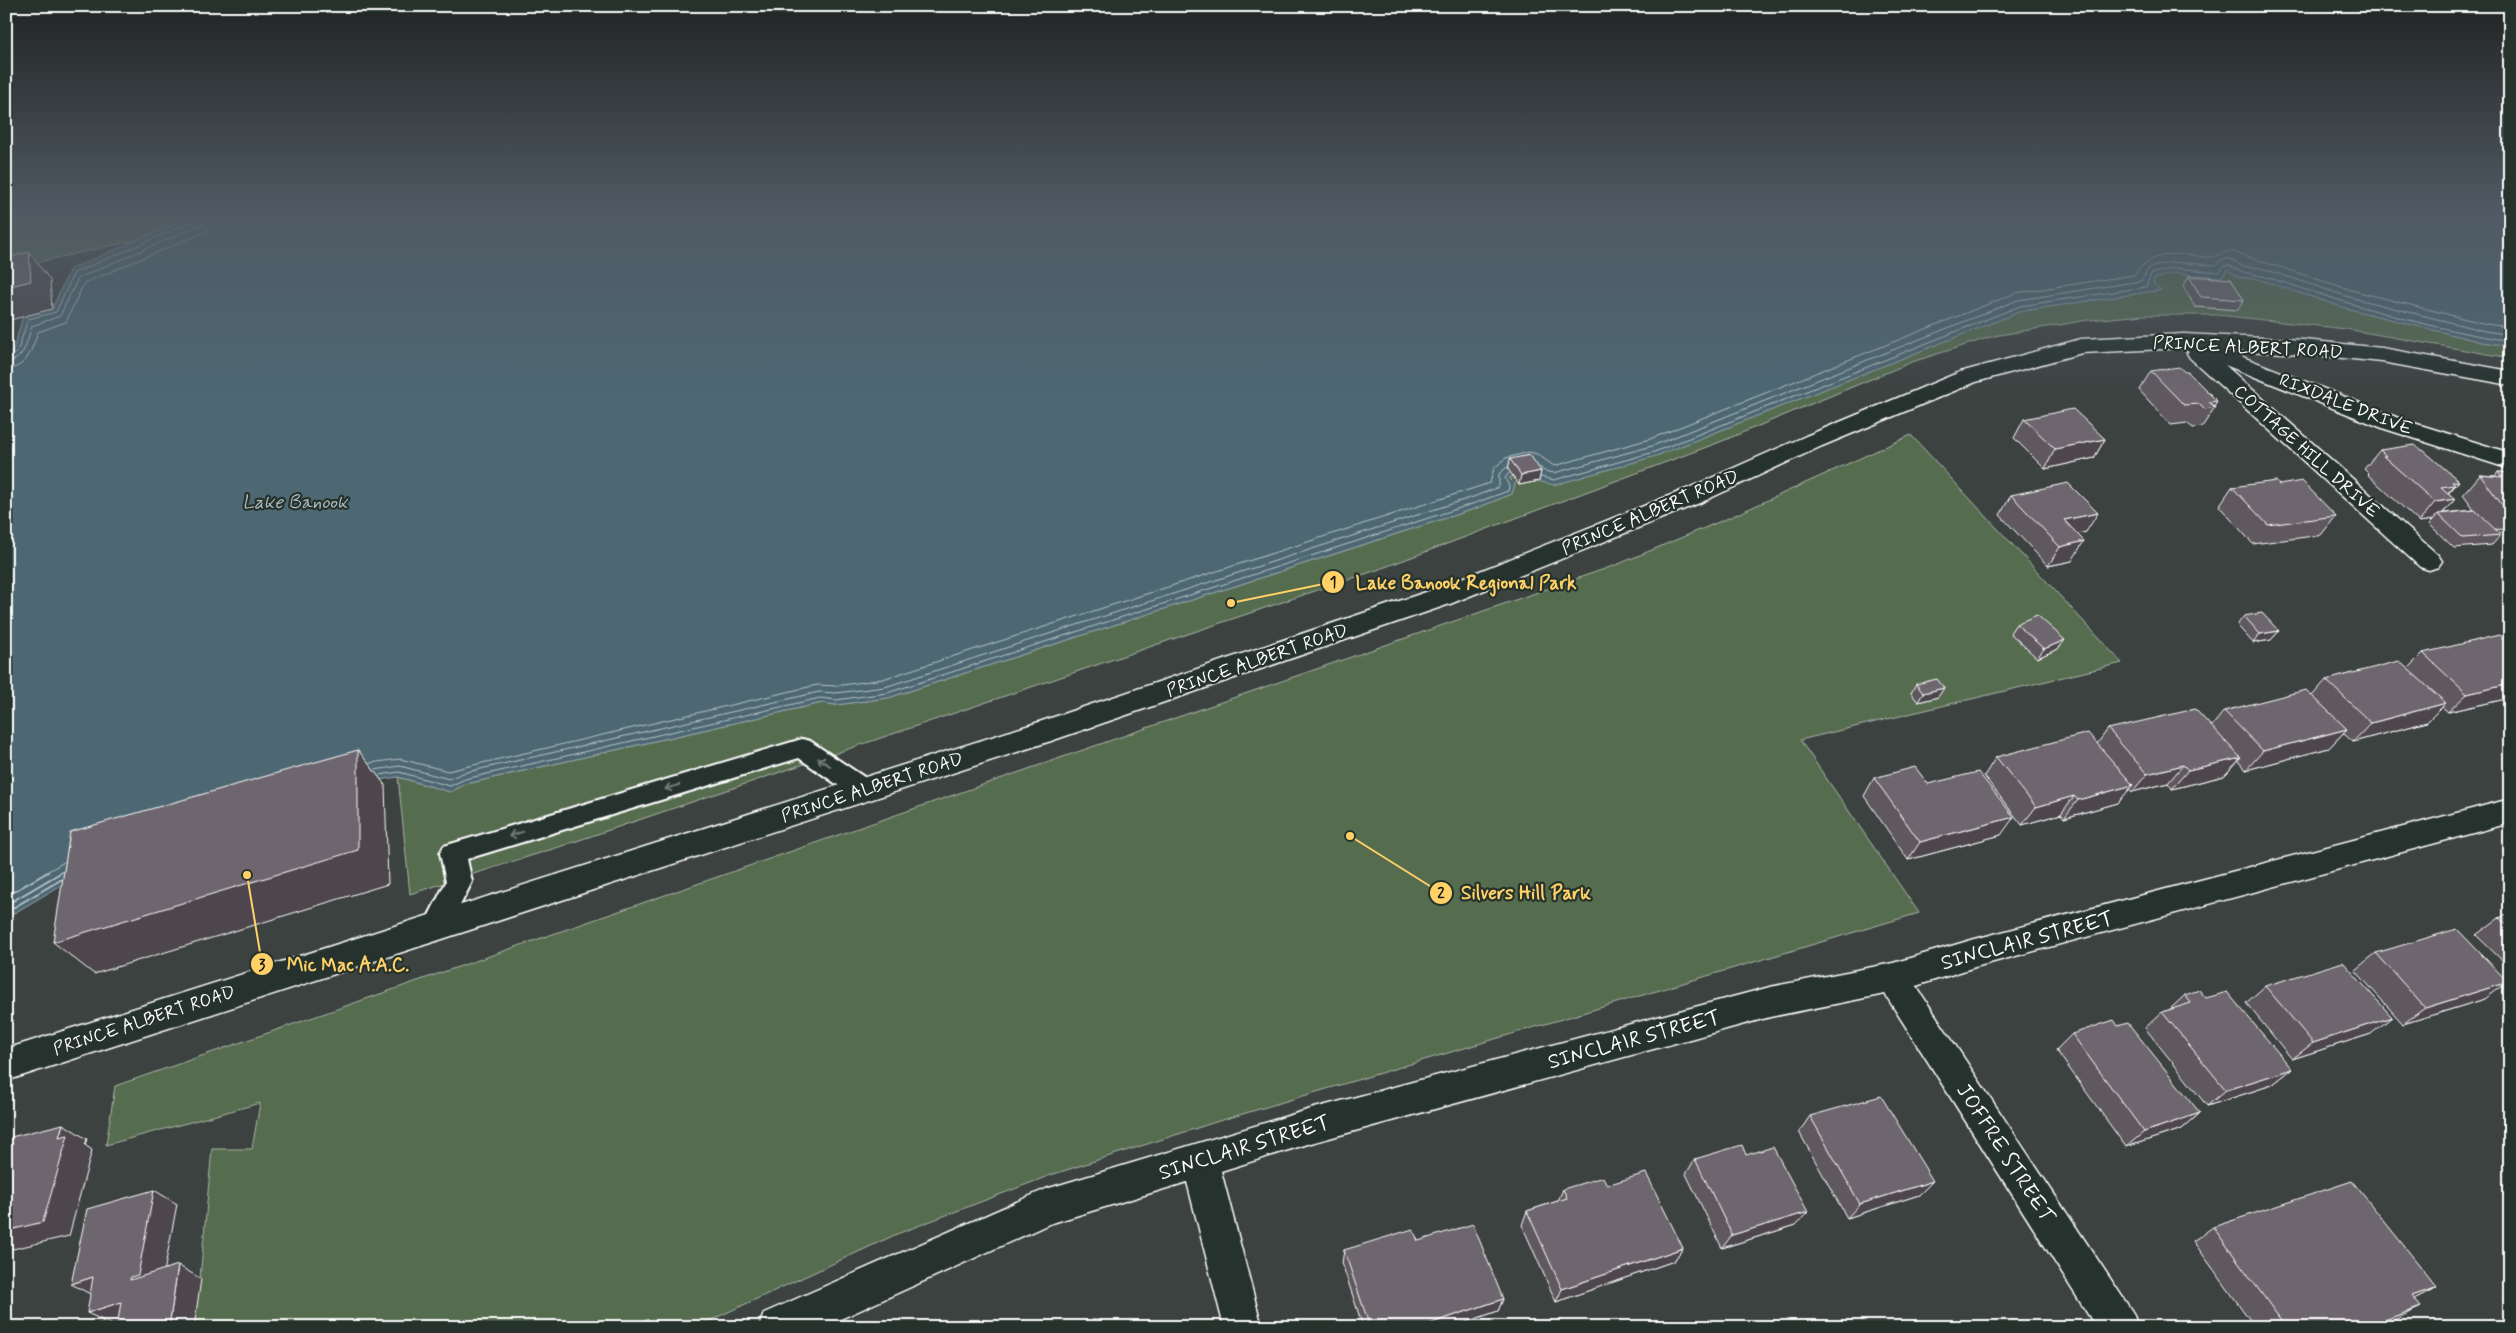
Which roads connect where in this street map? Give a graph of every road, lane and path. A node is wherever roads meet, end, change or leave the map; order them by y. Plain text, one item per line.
1 (2184, 340) junction
2 (2510, 378) edge
3 (2510, 461) edge
4 (2429, 562) dead end
5 (864, 790) junction
6 (2510, 811) edge
7 (436, 927) junction
8 (1893, 978) junction
9 (6, 1065) edge
10 (1200, 1160) junction
11 (778, 1327) edge
12 (1242, 1327) edge
13 (2119, 1327) edge

1 - 2 main road, PRINCE ALBERT ROAD
1 - 3 main road, RIXDALE DRIVE
1 - 4 main road, COTTAGE HILL DRIVE
1 - 5 main road, PRINCE ALBERT ROAD
5 - 7 main road, PRINCE ALBERT ROAD
5 -> 7 lane
6 - 8 main road, SINCLAIR STREET
7 - 9 main road, PRINCE ALBERT ROAD
8 - 10 main road, SINCLAIR STREET
8 - 13 main road, JOFFRE STREET
10 - 11 main road, SINCLAIR STREET
10 - 12 main road

